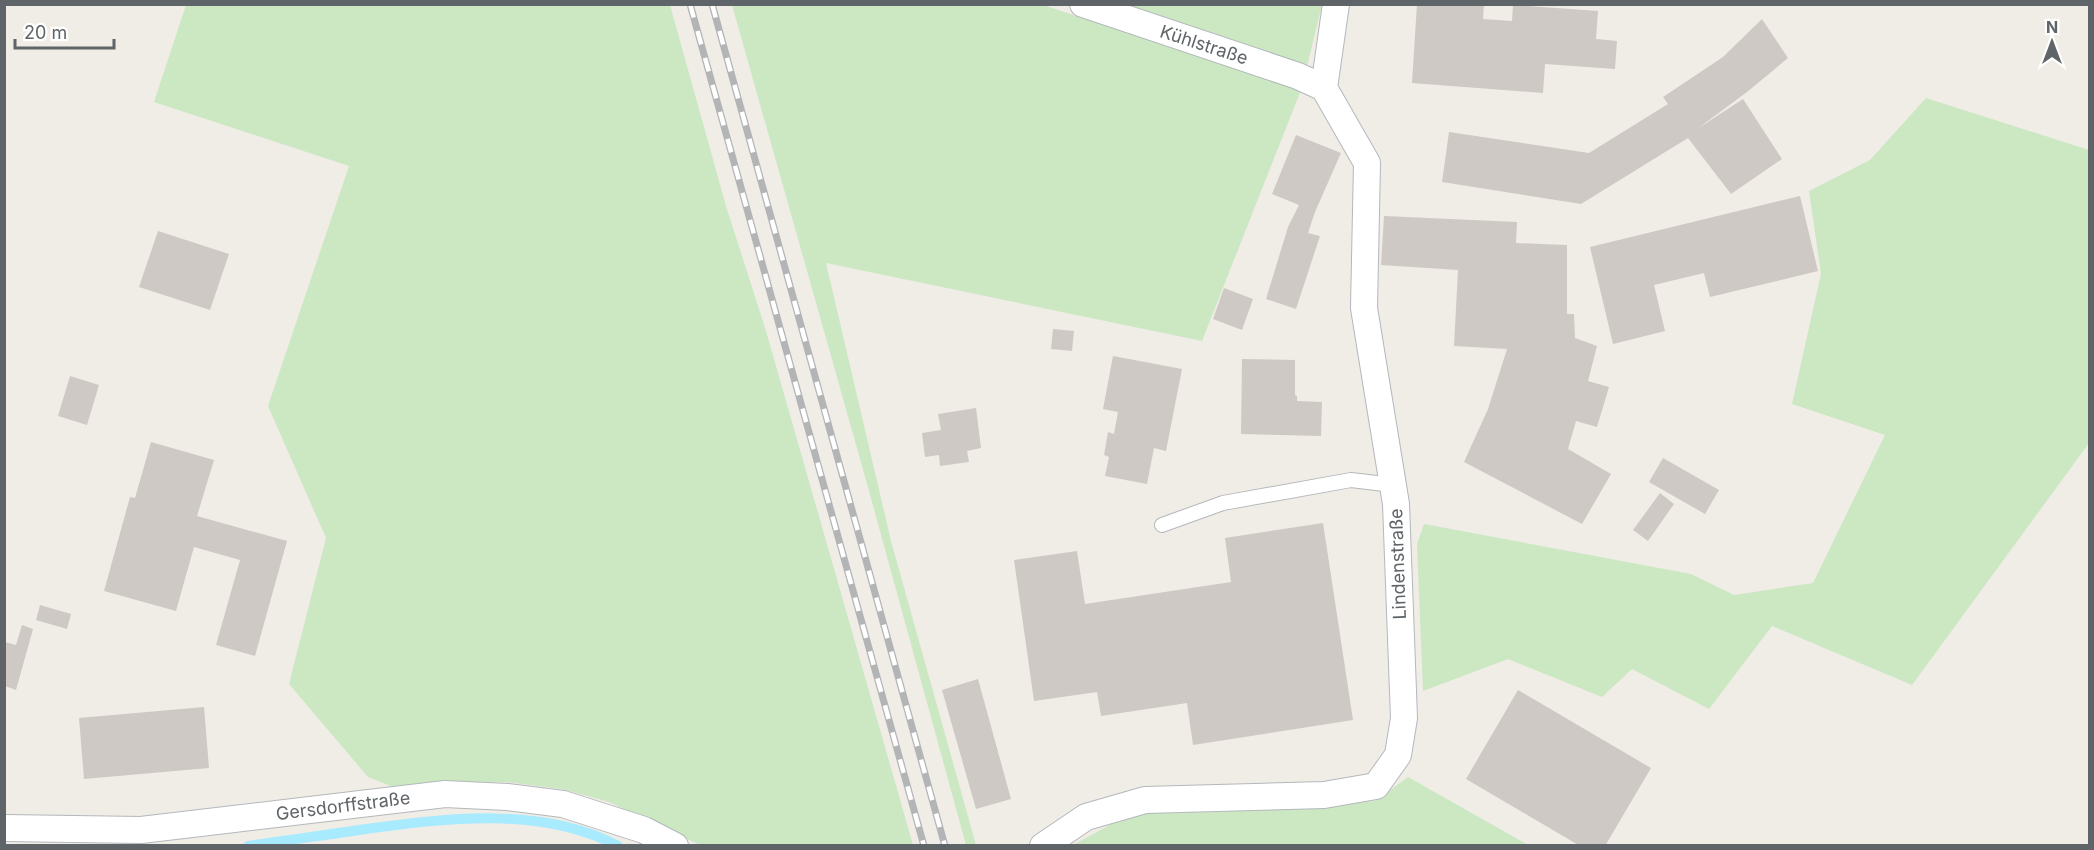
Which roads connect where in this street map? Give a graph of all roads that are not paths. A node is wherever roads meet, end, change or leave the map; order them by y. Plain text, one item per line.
1 (1083, 4) edge
2 (1336, 4) edge
3 (1324, 88) junction
4 (1393, 485) junction
5 (1162, 525) dead end
6 (4, 828) edge
7 (675, 846) edge
8 (1044, 846) edge

1 - 3 street, Kühlstraße
2 - 3 street
3 - 4 street, Lindenstraße
4 - 5 lane
4 - 8 street, Lindenstraße
6 - 7 street, Gersdorffstraße

